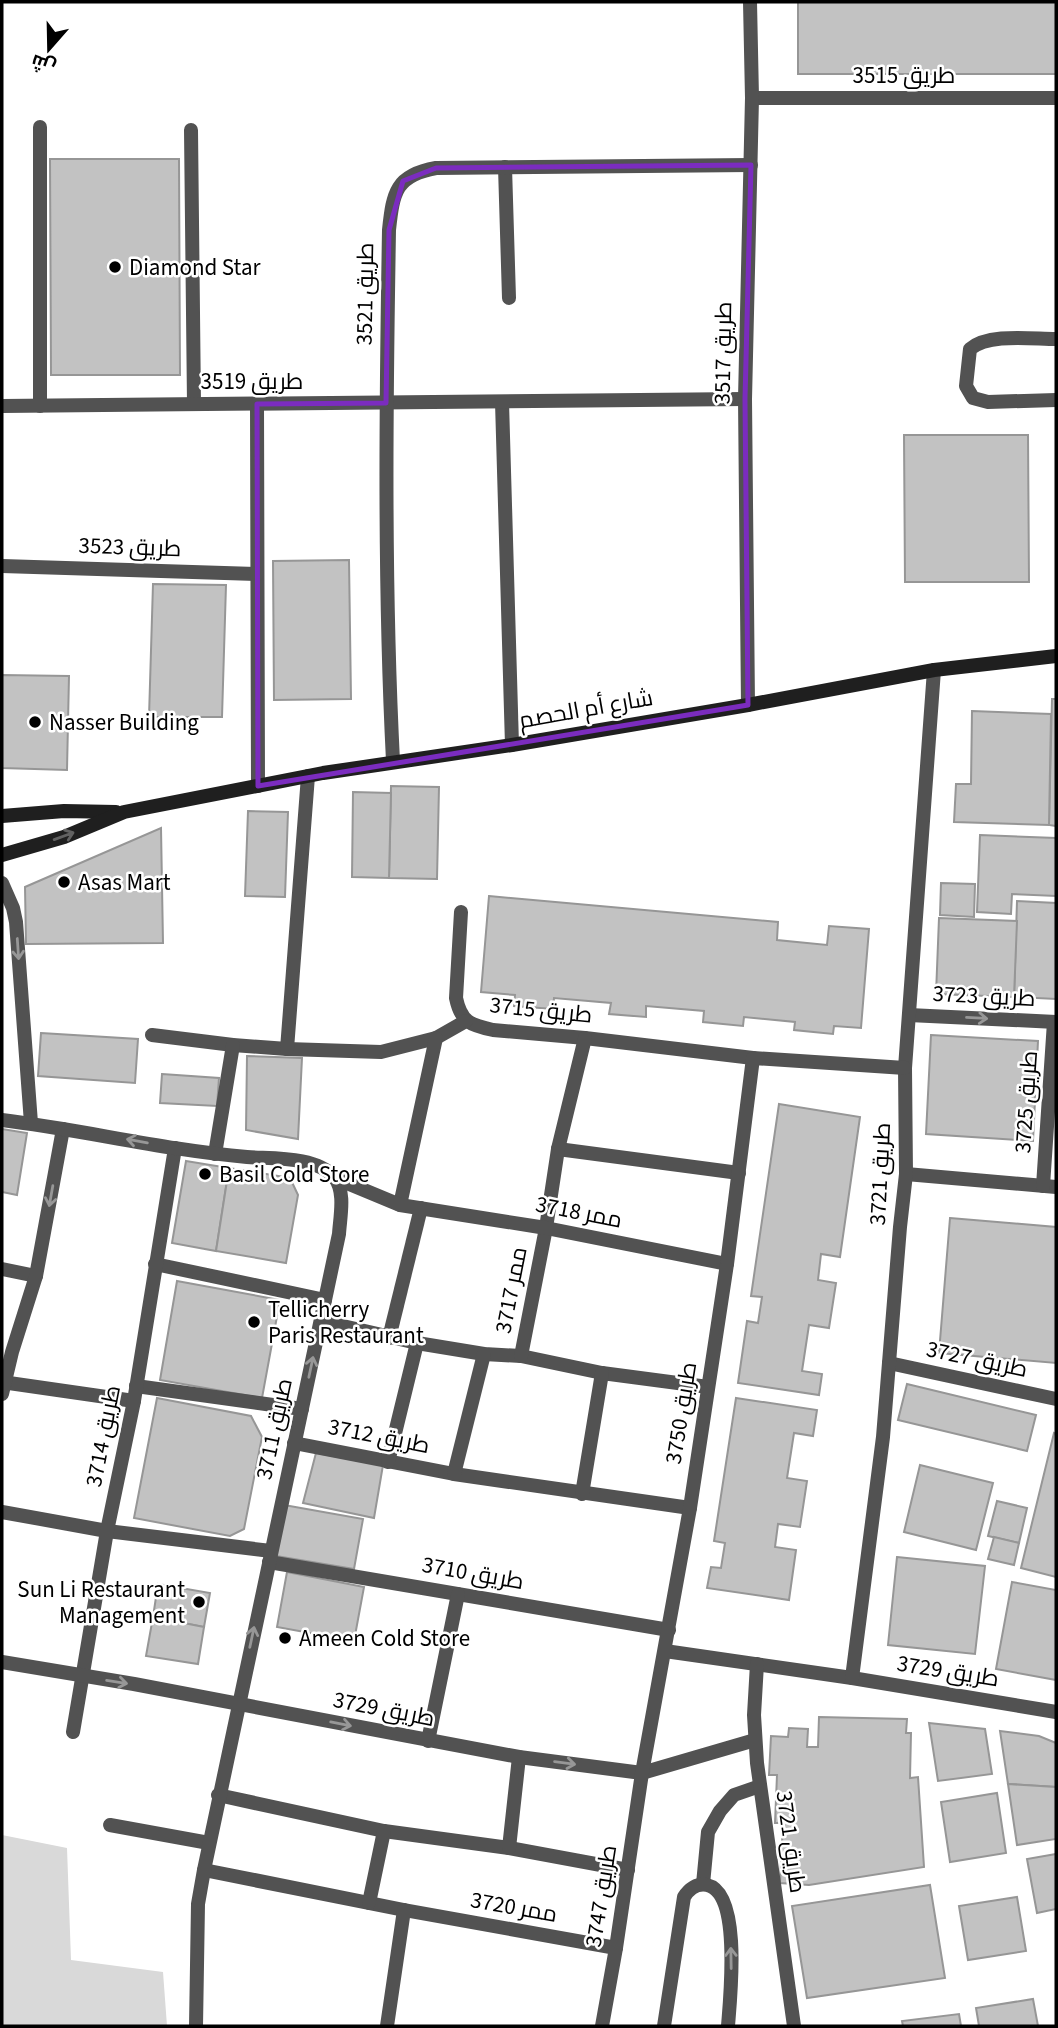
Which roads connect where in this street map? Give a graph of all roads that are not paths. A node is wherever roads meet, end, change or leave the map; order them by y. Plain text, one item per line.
1 (750, 2) edge
2 (752, 98) junction
3 (1056, 98) edge
4 (40, 127) dead end
5 (191, 130) dead end
6 (751, 165) junction
7 (505, 167) junction
8 (509, 298) dead end
9 (1056, 339) edge
10 (745, 399) junction
11 (1056, 400) edge
12 (502, 402) junction
13 (386, 403) junction
14 (194, 404) junction
15 (257, 404) junction
16 (2, 406) edge
17 (40, 406) junction
18 (2, 566) edge
19 (257, 574) junction
20 (1056, 656) edge
21 (934, 670) junction
22 (748, 705) junction
23 (512, 745) junction
24 (393, 761) junction
25 (308, 776) junction
26 (258, 786) junction
27 (124, 812) junction
28 (2, 816) edge
29 (2, 855) edge
30 (2, 883) edge
31 (461, 912) dead end
32 (8, 919) edge
33 (909, 1015) junction
34 (467, 1021) junction
35 (1055, 1022) edge
36 (152, 1035) dead end
37 (436, 1038) junction
38 (585, 1038) junction
39 (233, 1045) junction
40 (287, 1049) junction
41 (753, 1058) junction
42 (905, 1068) junction
43 (2, 1120) edge
44 (31, 1123) junction
45 (63, 1129) junction
46 (175, 1148) junction
47 (558, 1149) junction
48 (215, 1154) junction
49 (739, 1172) junction
50 (906, 1174) junction
51 (335, 1178) junction
52 (1050, 1186) edge
53 (400, 1205) junction
54 (422, 1208) junction
55 (546, 1228) junction
56 (155, 1264) junction
57 (727, 1264) junction
58 (2, 1269) edge
59 (36, 1276) junction
60 (325, 1300) junction
61 (321, 1321) junction
62 (389, 1338) junction
63 (417, 1343) junction
64 (484, 1354) junction
65 (521, 1356) junction
66 (889, 1363) junction
67 (602, 1373) junction
68 (136, 1386) junction
69 (3, 1387) edge
70 (708, 1387) junction
71 (1056, 1399) edge
72 (134, 1401) junction
73 (302, 1409) junction
74 (294, 1443) junction
75 (388, 1462) junction
76 (454, 1474) junction
77 (582, 1494) junction
78 (690, 1508) junction
79 (2, 1512) edge
80 (107, 1531) junction
81 (270, 1556) junction
82 (457, 1594) junction
83 (669, 1630) junction
84 (665, 1651) junction
85 (2, 1662) edge
86 (757, 1664) junction
87 (83, 1676) junction
88 (852, 1678) junction
89 (238, 1704) junction
90 (1056, 1712) edge
91 (73, 1732) dead end
92 (755, 1740) junction
93 (428, 1741) junction
94 (519, 1757) junction
95 (642, 1773) junction
96 (760, 1786) junction
97 (218, 1795) junction
98 (110, 1825) dead end
99 (384, 1831) junction
100 (209, 1843) junction
101 (509, 1848) junction
102 (204, 1870) junction
103 (628, 1870) junction
104 (703, 1884) junction
105 (369, 1903) junction
106 (404, 1910) junction
107 (616, 1948) junction
108 (196, 2026) edge
109 (387, 2026) edge
110 (602, 2026) edge
111 (664, 2026) edge
112 (728, 2026) edge
113 (794, 2026) edge

1 - 2 street, طريق 3517
2 - 3 street, طريق 3515
2 - 6 street, طريق 3517
4 - 17 street
5 - 14 street
6 - 7 street, طريق 3521
6 - 10 street, طريق 3517
7 - 8 street
7 - 13 street, طريق 3521
9 - 11 street
10 - 12 street, طريق 3519
10 - 22 street, طريق 3517
12 - 13 street, طريق 3519
12 - 23 street
13 - 15 street, طريق 3519
13 - 24 street, طريق 3521
14 - 15 street, طريق 3519
14 - 17 street, طريق 3519
15 - 19 street
16 - 17 street, طريق 3519
18 - 19 street, طريق 3523
19 - 26 street
20 - 21 street, شارع أم الحصم
21 - 22 street, شارع أم الحصم
21 - 33 street, طريق 3721
22 - 23 street, شارع أم الحصم
23 - 24 street, شارع أم الحصم
24 - 25 street, شارع أم الحصم
25 - 26 street, شارع أم الحصم
25 - 40 street
26 - 27 street, شارع أم الحصم
27 - 28 street, شارع أم الحصم
29 -> 27 street, شارع أم الحصم
30 - 32 street
31 - 34 street
32 -> 44 street
33 -> 35 street, طريق 3723
33 - 42 street, طريق 3721
34 - 37 street, طريق 3715
34 - 38 street, طريق 3715
35 - 52 street, طريق 3725
36 - 39 street, طريق 3715
37 - 40 street, طريق 3715
37 - 53 street
38 - 41 street, طريق 3715
38 - 47 street, ممر 3717
39 - 40 street, طريق 3715
39 - 48 street
41 - 42 street, طريق 3715
41 - 49 street, طريق 3750
42 - 50 street, طريق 3721
43 - 44 street
44 - 45 street
46 -> 45 street
45 -> 59 street
46 - 48 street
46 - 56 street, طريق 3714
47 - 49 street
47 - 55 street, ممر 3717
48 - 51 street
49 - 57 street, طريق 3750
50 - 52 street, طريق 3725
50 - 66 street, طريق 3721
51 - 53 street, ممر 3718
51 - 60 street, طريق 3711
53 - 54 street, ممر 3718
54 - 55 street, ممر 3718
54 - 62 street
55 - 57 street, ممر 3718
55 - 65 street, ممر 3717
56 - 60 street
56 - 68 street, طريق 3714
57 - 70 street, طريق 3750
58 - 59 street
59 - 69 street
60 - 61 street, طريق 3711
61 - 62 street
73 -> 61 street, طريق 3711
62 - 63 street
63 - 64 street
63 - 75 street
64 - 65 street
64 - 76 street, طريق 3712
65 - 67 street
66 - 71 street, طريق 3727
66 - 88 street, طريق 3721
67 - 70 street
67 - 77 street
68 - 72 street, طريق 3714
68 - 73 street, طريق 3712
69 - 72 street
70 - 78 street, طريق 3750
72 - 80 street, طريق 3714
73 - 74 street, طريق 3711
74 - 75 street, طريق 3712
74 - 81 street, طريق 3711
75 - 76 street, طريق 3712
76 - 77 street, طريق 3712
77 - 78 street, طريق 3712
78 - 83 street, طريق 3750
79 - 80 street, طريق 3710
80 - 81 street, طريق 3710
80 - 87 street, طريق 3714
81 - 82 street, طريق 3710
89 -> 81 street, طريق 3711
82 - 83 street, طريق 3710
82 - 93 street
83 - 84 street, طريق 3750
84 - 86 street, طريق 3729
84 - 95 street, طريق 3750
85 - 87 street, طريق 3729
86 - 88 street, طريق 3729
86 - 92 street, طريق 3721
87 -> 89 street, طريق 3729
87 - 91 street, طريق 3714
88 - 90 street, طريق 3729
89 -> 93 street, طريق 3729
89 - 97 street, طريق 3711
92 - 95 street, طريق 3729
92 - 96 street, طريق 3721
93 - 94 street, طريق 3729
94 -> 95 street, طريق 3729
94 - 101 street
95 - 103 street, طريق 3747
96 - 104 street
96 - 113 street, طريق 3721
97 - 99 street
97 - 100 street, طريق 3711
98 - 100 street
99 - 101 street
99 - 105 street
100 - 102 street, طريق 3711
101 - 103 street
102 - 105 street, ممر 3720
102 - 108 street, طريق 3711
103 - 107 street, طريق 3747
104 - 111 street
112 -> 104 street
105 - 106 street, ممر 3720
106 - 107 street, ممر 3720
106 - 109 street
107 - 110 street, طريق 3747

